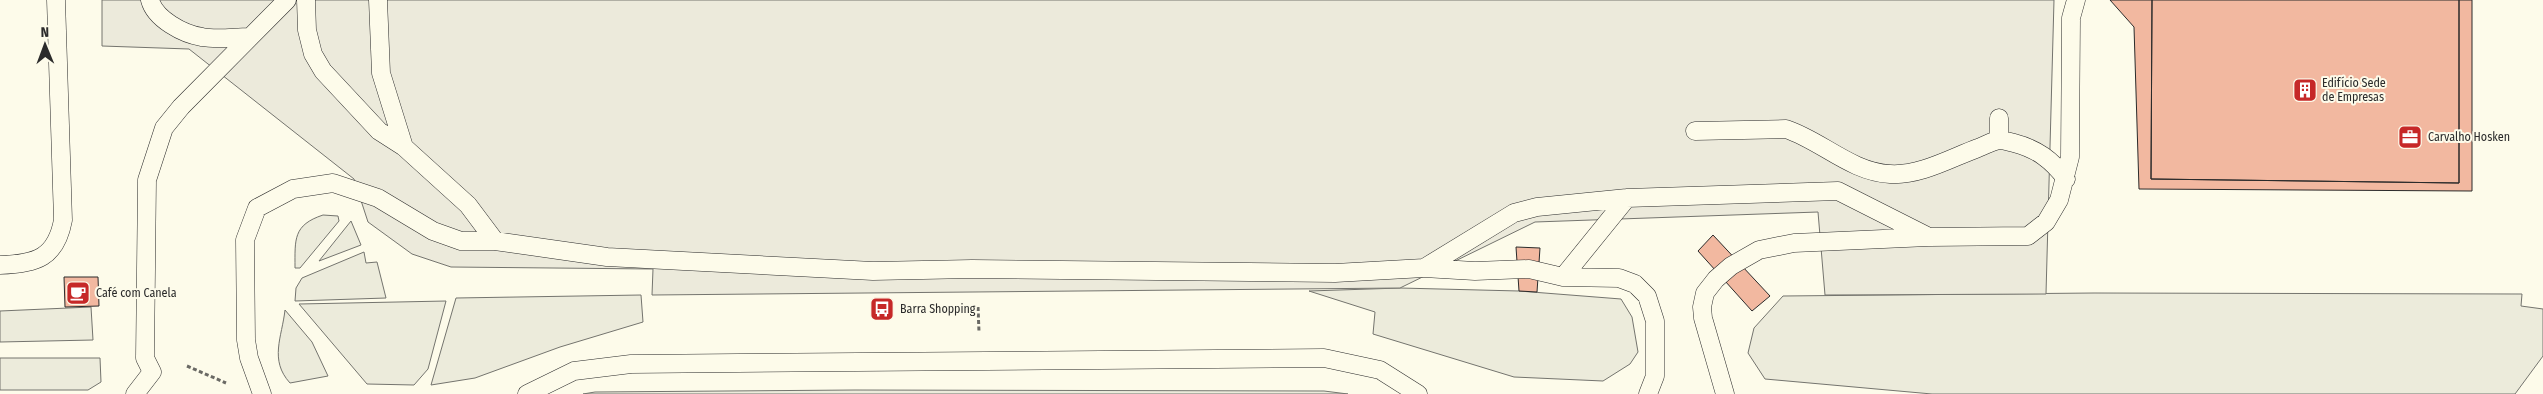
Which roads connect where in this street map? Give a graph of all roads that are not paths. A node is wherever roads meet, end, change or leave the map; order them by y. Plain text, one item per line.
1 (56, 0) edge
2 (150, 0) edge
3 (287, 0) edge
4 (306, 0) edge
5 (378, 0) edge
6 (2066, 0) edge
7 (2076, 0) edge
8 (2071, 18) junction
9 (249, 37) junction
10 (1999, 118) dead end
11 (1695, 131) dead end
12 (1999, 140) junction
13 (404, 147) junction
14 (2066, 179) junction
15 (1627, 198) junction
16 (1929, 237) junction
17 (495, 241) junction
18 (0, 264) edge
19 (1424, 268) junction
20 (1563, 277) junction
21 (135, 394) edge
22 (262, 394) edge
23 (527, 394) edge
24 (1418, 394) edge
25 (1648, 394) edge
26 (1725, 394) edge

1 - 18 lane
2 - 9 lane
3 - 9 lane
4 - 13 lane
5 - 13 lane
6 - 8 lane
7 - 8 lane
8 - 14 lane
9 - 21 lane
10 - 12 lane
11 - 12 lane
12 - 14 lane
13 - 17 lane
14 - 16 lane
15 - 16 lane
15 - 19 lane
15 - 20 lane
16 - 26 lane
17 - 19 lane
17 - 22 lane
19 - 20 lane
20 - 25 lane
23 - 24 lane

